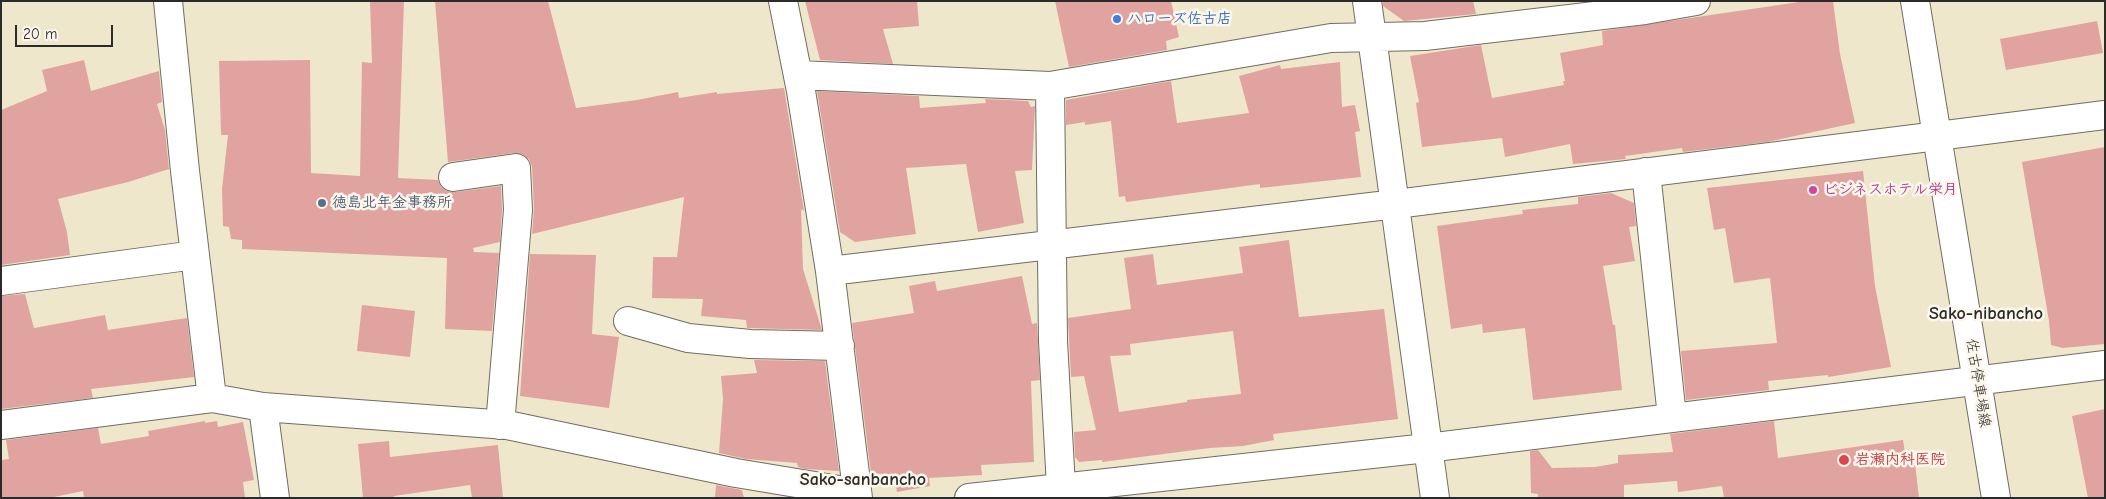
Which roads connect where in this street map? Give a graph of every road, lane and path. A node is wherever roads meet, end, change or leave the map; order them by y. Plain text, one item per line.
1 (168, 1) edge
2 (783, 1) edge
3 (1367, 1) edge
4 (1696, 1) edge
5 (1915, 1) edge
6 (1372, 37) junction
7 (798, 75) junction
8 (1050, 86) junction
9 (2105, 114) edge
10 (1938, 137) junction
11 (1646, 172) junction
12 (453, 177) dead end
13 (1396, 204) junction
14 (1052, 243) junction
15 (195, 255) junction
16 (830, 271) junction
17 (1, 281) edge
18 (628, 321) dead end
19 (840, 346) junction
20 (2105, 365) edge
21 (1978, 382) junction
22 (212, 398) junction
23 (263, 407) junction
24 (1672, 417) junction
25 (1, 425) edge
26 (500, 425) junction
27 (1427, 448) junction
28 (1061, 487) junction
29 (857, 495) edge
30 (275, 498) edge
31 (969, 498) edge
32 (1435, 498) edge
33 (1996, 498) edge

1 - 15 street
2 - 7 street
3 - 6 street
4 - 6 street
5 - 10 street, 佐古停車場線
6 - 8 street
6 - 13 street
7 - 8 street
7 - 16 street
8 - 14 street
9 - 10 street
10 - 11 street
10 - 21 street, 佐古停車場線
11 - 13 street
11 - 24 street
12 - 26 street
13 - 14 street
13 - 27 street
14 - 16 street
14 - 28 street
15 - 17 street
15 - 22 street
16 - 19 street
18 - 19 street
19 - 29 street
20 - 21 street
21 - 24 street
21 - 33 street, 佐古停車場線
22 - 23 street
22 - 25 street
23 - 26 street
23 - 30 street
24 - 27 street
26 - 29 street
27 - 28 street
27 - 32 street
28 - 31 street

